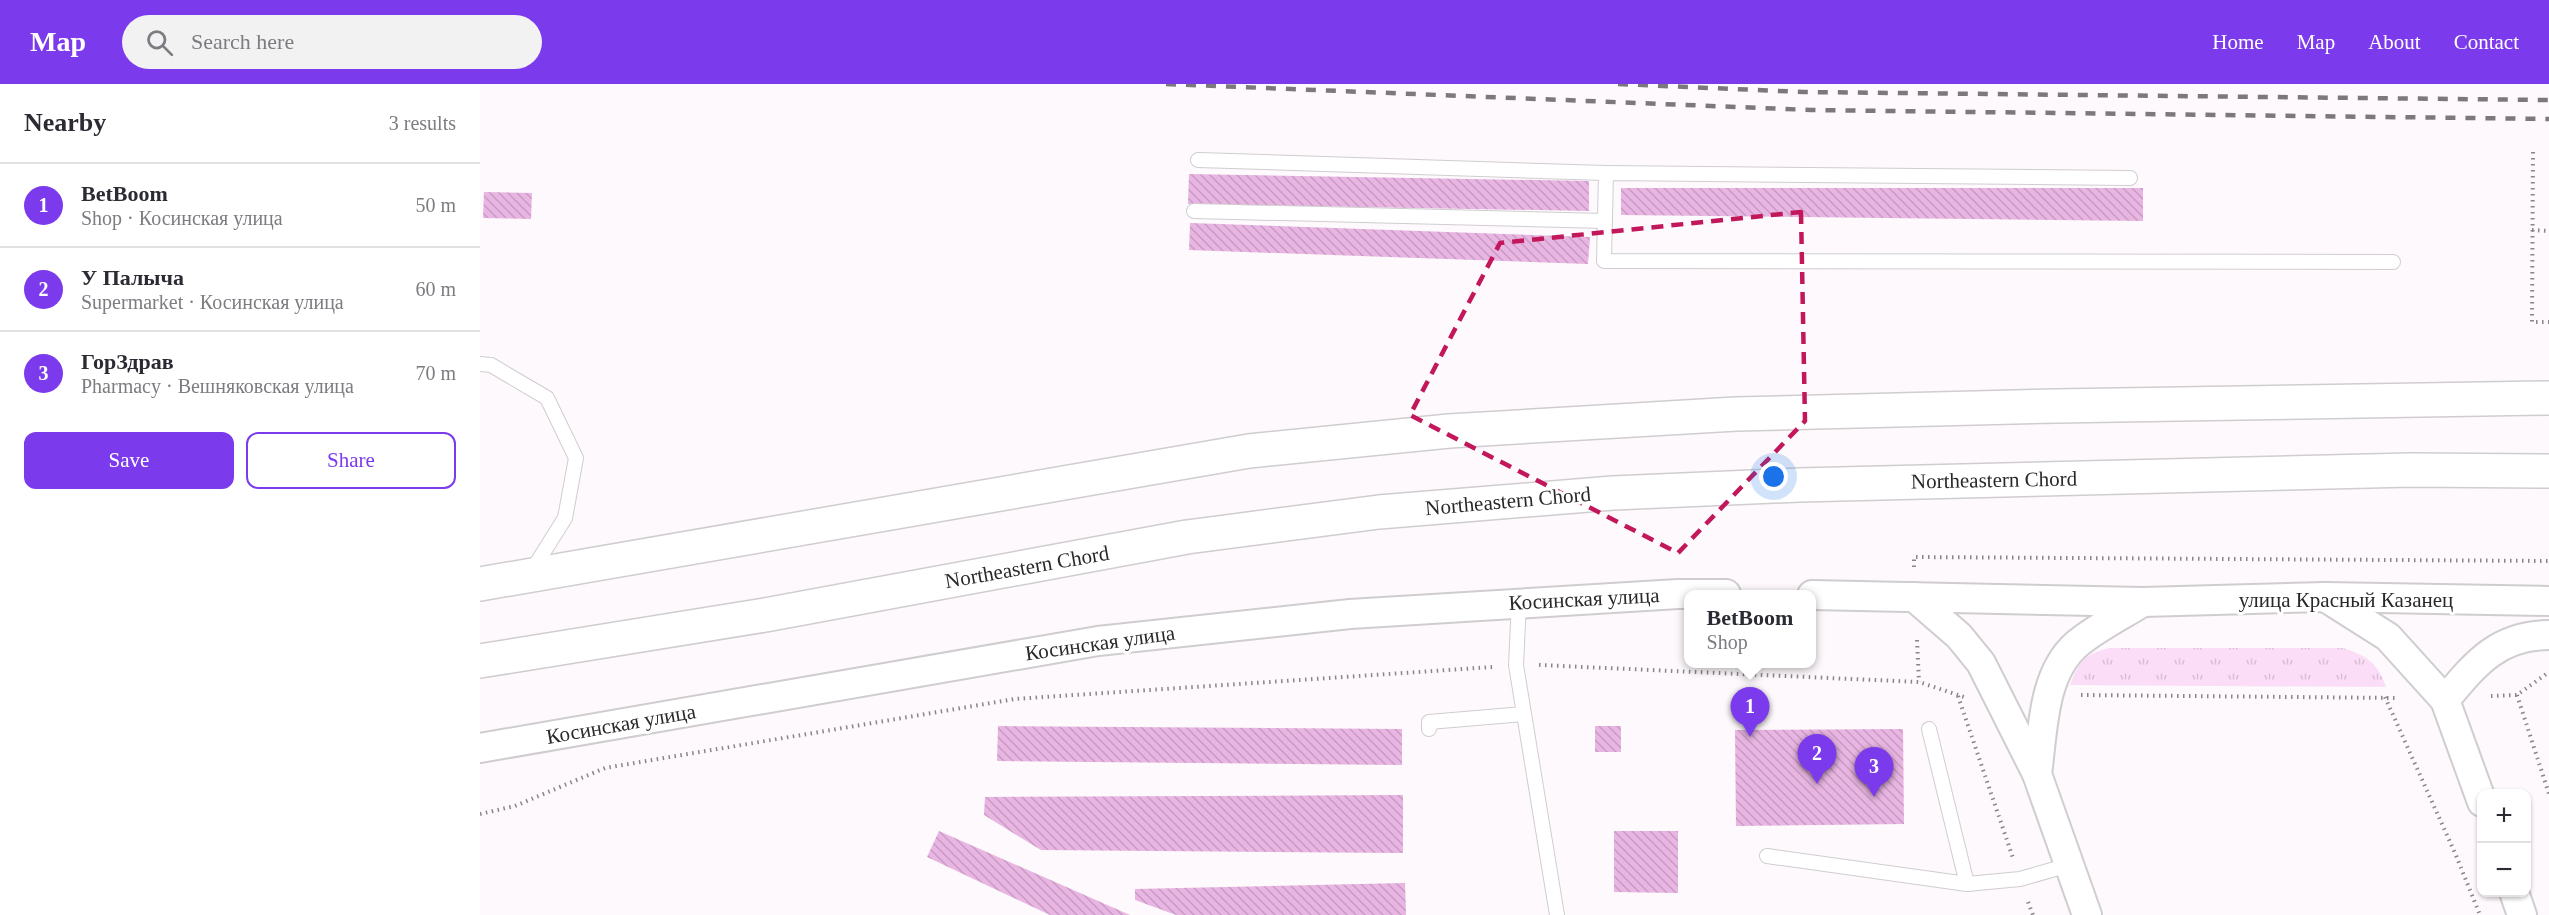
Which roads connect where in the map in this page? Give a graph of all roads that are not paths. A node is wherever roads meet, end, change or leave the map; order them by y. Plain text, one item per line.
1 (1198, 160) dead end
2 (1606, 173) junction
3 (2130, 178) dead end
4 (1194, 212) dead end
5 (1605, 221) junction
6 (2392, 262) dead end
7 (480, 364) edge
8 (2549, 398) edge
9 (2549, 471) edge
10 (528, 576) junction
11 (480, 584) edge
12 (1684, 594) edge
13 (1816, 595) edge
14 (1914, 597) junction
15 (2325, 597) junction
16 (2549, 601) edge
17 (1519, 602) junction
18 (2143, 602) junction
19 (2541, 635) edge
20 (480, 661) edge
21 (2445, 700) junction
22 (1524, 714) junction
23 (1429, 729) dead end
24 (1929, 729) dead end
25 (480, 748) edge
26 (2037, 774) junction
27 (2477, 791) edge
28 (1767, 856) dead end
29 (2069, 865) junction
30 (1967, 884) junction
31 (2516, 897) edge
32 (1557, 915) edge
33 (2087, 915) edge
34 (2522, 915) edge

1 - 2 lane
2 - 3 lane
2 - 5 lane
4 - 5 lane
5 - 6 lane
7 - 10 lane
8 - 10 main road
9 - 20 main road, Northeastern Chord
10 - 11 main road
12 - 17 street, Косинская улица
13 - 14 street
14 - 18 street
14 - 26 street
15 - 16 street, улица Красный Казанец
15 - 18 street, улица Красный Казанец
15 - 21 street
17 - 22 lane
17 - 25 street, Косинская улица
18 - 26 street
19 - 21 street
21 - 27 street
22 - 23 lane
22 - 32 lane
24 - 30 lane
26 - 29 street
28 - 30 lane
29 - 30 lane
29 - 33 street
31 - 34 street

